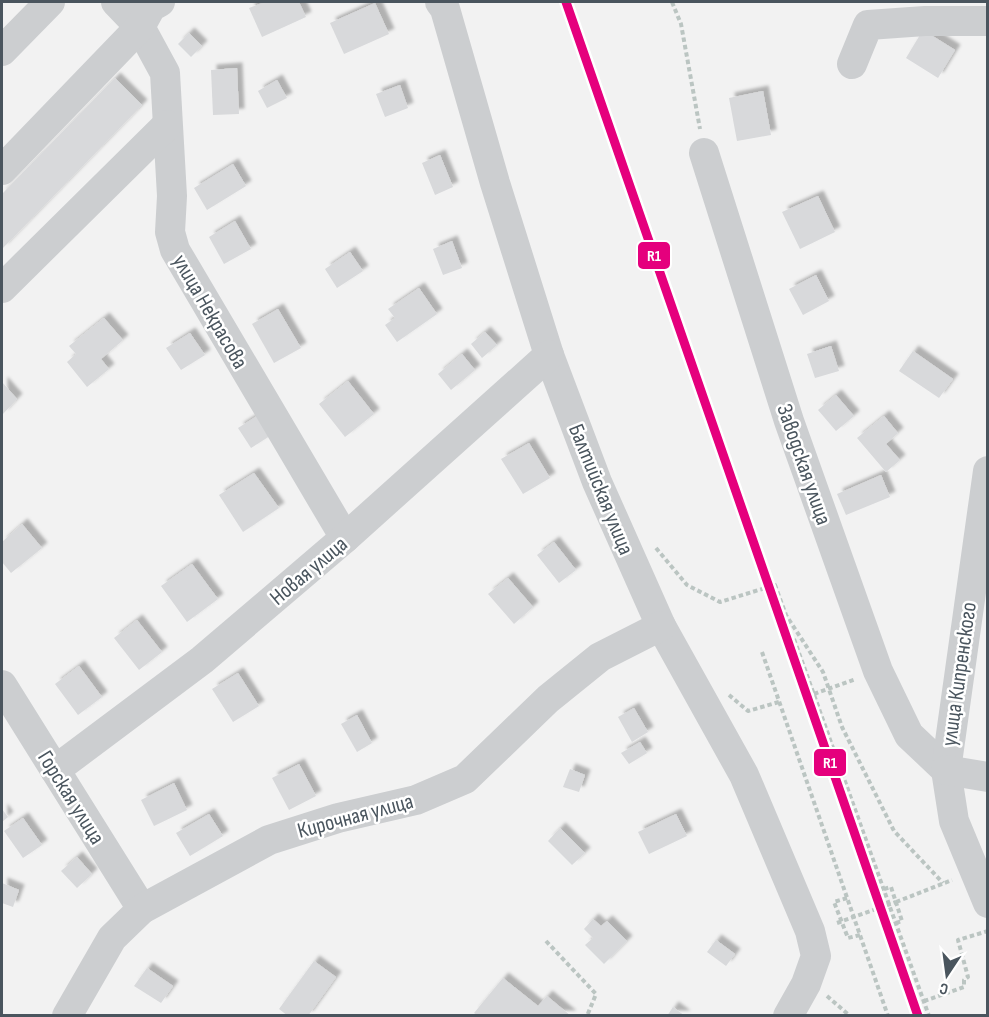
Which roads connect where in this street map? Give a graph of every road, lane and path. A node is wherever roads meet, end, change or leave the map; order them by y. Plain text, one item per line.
1 (50, 2) edge
2 (116, 2) edge
3 (160, 2) edge
4 (440, 2) edge
5 (672, 2) edge
6 (987, 21) edge
7 (140, 27) junction
8 (2, 51) edge
9 (852, 64) dead end
10 (167, 124) junction
11 (704, 153) joint
12 (2, 170) edge
13 (2, 288) edge
14 (549, 355) junction
15 (987, 471) edge
16 (345, 538) junction
17 (650, 541) dead end
18 (661, 626) junction
19 (795, 639) dead end
20 (762, 652) dead end
21 (846, 682) dead end
22 (2, 685) edge
23 (829, 689) junction
24 (814, 694) junction
25 (701, 695) junction
26 (779, 702) junction
27 (55, 770) junction
28 (945, 770) junction
29 (987, 777) edge
30 (884, 889) junction
31 (847, 898) junction
32 (896, 902) junction
33 (987, 903) edge
34 (142, 909) junction
35 (839, 922) junction
36 (896, 923) junction
37 (987, 931) edge
38 (860, 935) junction
39 (546, 941) dead end
40 (924, 1001) junction
41 (67, 1016) edge
42 (587, 1016) edge
43 (788, 1016) edge
44 (888, 1016) edge
45 (929, 1016) edge

1 - 8 street
2 - 7 street, улица Некрасова
3 - 7 street
4 - 14 street, Балтийская улица
5 - 11 path
6 - 9 street
7 - 10 street, улица Некрасова
7 - 12 street
10 - 13 street
10 - 16 street, улица Некрасова
11 - 28 street, Заводская улица
14 - 16 street, Новая улица
14 - 18 street, Балтийская улица
15 - 28 street, улица Кипренского
16 - 27 street, Новая улица
17 - 23 path
18 - 25 street, Балтийская улица
18 - 34 street, Кирочная улица
19 - 24 path
20 - 26 path
21 - 23 path
22 - 27 street, Горская улица
23 - 24 path
23 - 32 path
24 - 30 path
25 - 26 path
25 - 43 street, Балтийская улица
26 - 31 path
27 - 34 street, Горская улица
28 - 29 street
28 - 33 street
30 - 32 path
30 - 36 path
31 - 35 path
31 - 38 path
32 - 35 path, bridge
32 - 36 path
34 - 41 street, Кирочная улица
35 - 38 path
36 - 40 path
37 - 40 path
38 - 44 path
39 - 42 path
40 - 45 path

